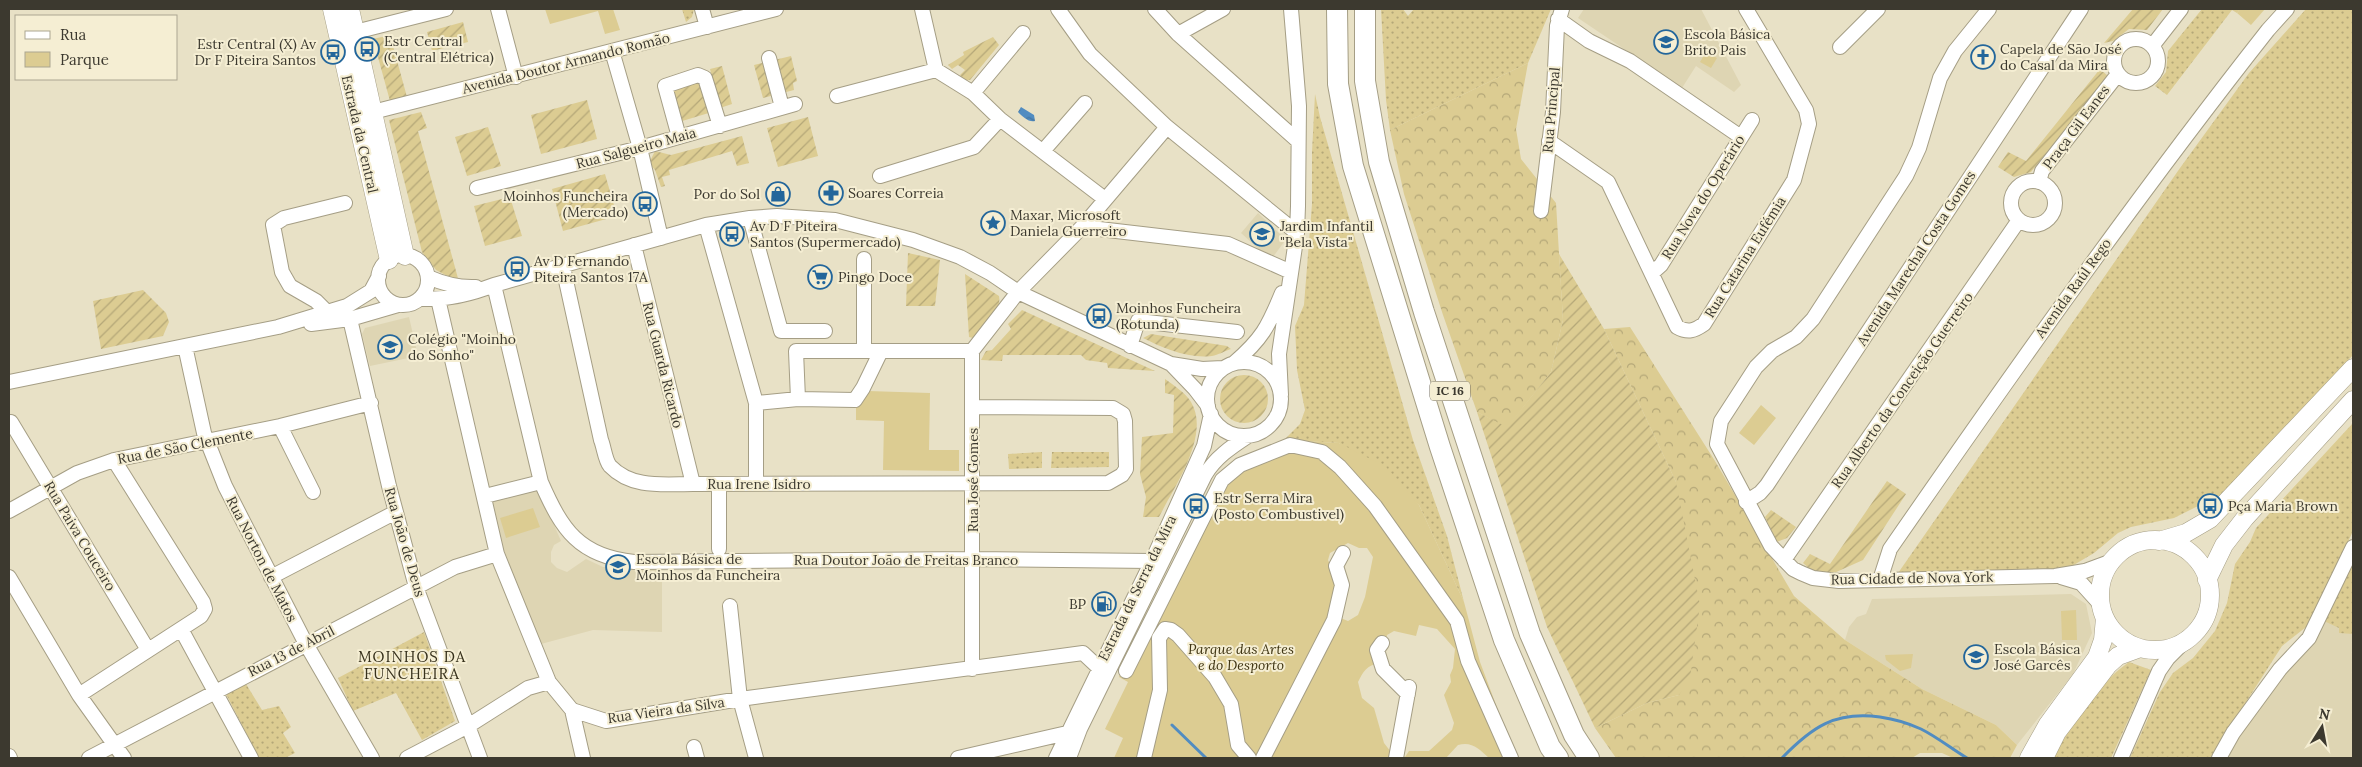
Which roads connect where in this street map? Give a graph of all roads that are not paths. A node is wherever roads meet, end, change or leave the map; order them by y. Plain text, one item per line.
1 (332, 9) edge
2 (350, 9) edge
3 (446, 9) edge
4 (498, 9) edge
5 (702, 9) edge
6 (776, 9) edge
7 (922, 9) edge
8 (1058, 9) edge
9 (1155, 9) edge
10 (1223, 9) edge
11 (1291, 9) edge
12 (1337, 9) edge
13 (1365, 9) edge
14 (1747, 9) edge
15 (1878, 9) edge
16 (2081, 9) edge
17 (2181, 9) edge
18 (2287, 9) edge
19 (1987, 10) edge
20 (1560, 14) edge
21 (708, 27) junction
22 (355, 32) junction
23 (1023, 33) dead end
24 (1178, 34) junction
25 (2152, 45) junction
26 (1840, 47) dead end
27 (612, 51) junction
28 (769, 58) dead end
29 (936, 70) junction
30 (2118, 74) junction
31 (516, 77) junction
32 (972, 93) junction
33 (836, 96) dead end
34 (1085, 103) dead end
35 (365, 114) junction
36 (1000, 119) junction
37 (1752, 120) dead end
38 (720, 126) junction
39 (1167, 127) junction
40 (679, 137) junction
41 (1741, 137) junction
42 (1298, 141) junction
43 (1549, 141) junction
44 (640, 148) junction
45 (1043, 151) junction
46 (880, 176) dead end
47 (2039, 182) junction
48 (477, 188) dead end
49 (1105, 200) junction
50 (345, 203) dead end
51 (1541, 211) dead end
52 (750, 218) junction
53 (2019, 220) junction
54 (706, 225) junction
55 (1082, 227) junction
56 (1296, 234) junction
57 (661, 238) junction
58 (634, 245) junction
59 (397, 258) junction
60 (864, 259) dead end
61 (563, 267) junction
62 (1291, 272) junction
63 (1652, 273) junction
64 (379, 276) junction
65 (428, 277) junction
66 (494, 285) junction
67 (1018, 292) junction
68 (420, 299) junction
69 (438, 299) junction
70 (398, 305) junction
71 (327, 312) junction
72 (350, 319) junction
73 (278, 327) junction
74 (825, 331) dead end
75 (1237, 332) dead end
76 (184, 346) junction
77 (1130, 346) junction
78 (864, 351) junction
79 (881, 351) junction
80 (972, 351) junction
81 (1171, 364) junction
82 (1228, 366) junction
83 (2353, 368) edge
84 (9, 382) edge
85 (1281, 395) junction
86 (798, 399) junction
87 (2353, 400) edge
88 (371, 403) junction
89 (756, 403) junction
90 (973, 407) junction
91 (1209, 410) junction
92 (11, 422) dead end
93 (280, 426) junction
94 (1248, 436) junction
95 (208, 442) junction
96 (114, 460) junction
97 (541, 482) junction
98 (692, 484) junction
99 (719, 484) junction
100 (756, 484) junction
101 (972, 484) junction
102 (51, 487) junction
103 (313, 492) dead end
104 (485, 496) junction
105 (1746, 502) junction
106 (9, 511) edge
107 (396, 512) junction
108 (2158, 541) junction
109 (2353, 547) edge
110 (719, 549) dead end
111 (1342, 553) dead end
112 (497, 554) junction
113 (973, 559) junction
114 (1784, 560) junction
115 (2112, 561) junction
116 (1152, 562) junction
117 (2055, 576) junction
118 (271, 577) junction
119 (9, 579) edge
120 (1880, 580) junction
121 (2208, 580) junction
122 (416, 587) junction
123 (730, 606) dead end
124 (2102, 611) junction
125 (181, 629) junction
126 (1382, 642) dead end
127 (2185, 642) junction
128 (306, 644) junction
129 (2140, 648) junction
130 (148, 650) junction
131 (1099, 668) junction
132 (972, 669) junction
133 (1126, 671) dead end
134 (549, 682) junction
135 (216, 690) junction
136 (2077, 693) junction
137 (79, 695) junction
138 (740, 699) junction
139 (572, 710) junction
140 (593, 716) junction
141 (468, 726) junction
142 (1066, 733) junction
143 (578, 735) junction
144 (115, 745) junction
145 (89, 758) edge
146 (124, 758) edge
147 (251, 758) edge
148 (372, 758) edge
149 (407, 758) edge
150 (480, 758) edge
151 (583, 758) edge
152 (756, 758) edge
153 (958, 758) edge
154 (1056, 758) edge
155 (1069, 758) edge
156 (1144, 758) edge
157 (1249, 758) edge
158 (1263, 758) edge
159 (1396, 758) edge
160 (1511, 758) edge
161 (1558, 758) edge
162 (1589, 758) edge
163 (2029, 758) edge
164 (2044, 758) edge
165 (2121, 758) edge
166 (2219, 758) edge

1 - 35 main road, Estrada da Central
2 - 22 main road, Estrada da Central
3 - 22 street
4 - 31 street
5 - 21 street
6 - 21 street, Avenida Doutor Armando Romão
7 - 29 street
8 - 39 street
9 - 24 street
10 - 24 street
11 - 42 street
12 - 161 highway, IC 16
13 - 162 highway, IC 16
14 - 63 street, Rua Catarina Eufémia
15 - 26 street
16 - 105 street, Avenida Marechal Costa Gomes
17 - 25 street
18 - 120 street, Avenida Raúl Rego
19 - 105 street, Rua Cidade de Nova York
20 - 41 street
20 - 43 street, Rua Principal
21 - 27 street, Avenida Doutor Armando Romão
22 - 35 main road, Estrada da Central
23 - 32 street
24 - 42 street
25 - 30 street, Praça Gil Eanes
25 - 30 street, Praça Gil Eanes
27 - 31 street, Avenida Doutor Armando Romão
27 - 44 street
28 - 38 street, Rua Salgueiro Maia
29 - 32 street
29 - 33 street
30 - 47 street, Praça Gil Eanes
31 - 35 street, Avenida Doutor Armando Romão
32 - 36 street
34 - 45 street
35 - 59 main road, Estrada da Central
36 - 45 street
36 - 46 street
37 - 41 street, Rua Nova do Operário
38 - 40 street, Rua Salgueiro Maia
38 - 40 street
39 - 49 street
39 - 56 street
40 - 44 street, Rua Salgueiro Maia
41 - 63 street, Rua Nova do Operário
42 - 56 street
43 - 51 street, Rua Principal
43 - 63 street, Rua Catarina Eufémia
44 - 48 street, Rua Salgueiro Maia
44 - 57 street
45 - 49 street
47 - 53 street, Praça Gil Eanes
47 - 53 street, Praça Gil Eanes
49 - 55 street
50 - 71 street
52 - 54 street
52 - 67 street
52 - 74 street
53 - 114 street, Rua Alberto da Conceição Guerreiro
54 - 57 street
54 - 89 street
55 - 62 street
55 - 67 street
56 - 62 street
57 - 58 street
58 - 61 street
58 - 98 street, Rua Guarda Ricardo
59 - 64 street
59 - 65 street
60 - 78 street
61 - 66 street
61 - 98 street, Rua Irene Isidro
62 - 82 street
62 - 85 street
64 - 70 street
64 - 71 street
65 - 66 street
65 - 68 street
66 - 69 street
66 - 97 street, Rua Doutor João de Freitas Branco
67 - 77 street
67 - 80 street
68 - 69 street
68 - 70 street
69 - 104 street
70 - 72 street
71 - 73 street
72 - 73 street
72 - 88 street, Rua João de Deus
73 - 76 street
75 - 77 street
76 - 84 street
76 - 95 street, Rua Norton de Matos
77 - 81 street
78 - 79 street
78 - 86 street
79 - 80 street
79 - 86 street
80 - 90 street, Rua José Gomes
81 - 82 street
81 - 91 street
82 - 85 street
82 - 91 street
83 - 108 main road
85 - 94 street
86 - 89 street
87 - 121 main road
88 - 93 street, Rua de São Clemente
88 - 107 street, Rua João de Deus
89 - 100 street
90 - 101 street, Rua José Gomes
90 - 101 street, Rua Irene Isidro
91 - 94 street
91 - 116 street, Estrada da Serra da Mira
92 - 102 street, Rua Paiva Couceiro
93 - 95 street, Rua de São Clemente
93 - 103 street
94 - 155 street, Estrada da Serra da Mira
95 - 96 street, Rua de São Clemente
95 - 118 street, Rua Norton de Matos
96 - 102 street, Rua de São Clemente
96 - 125 street
97 - 104 street
97 - 113 street, Rua Doutor João de Freitas Branco
98 - 99 street, Rua Irene Isidro
99 - 100 street, Rua Irene Isidro
99 - 110 street
100 - 101 street, Rua Irene Isidro
101 - 113 street, Rua José Gomes
102 - 106 street, Rua de São Clemente
102 - 130 street, Rua Paiva Couceiro
104 - 112 street
105 - 114 street, Rua Cidade de Nova York
107 - 118 street
107 - 122 street, Rua João de Deus
108 - 115 main road
108 - 121 main road
109 - 166 street
111 - 158 street
112 - 122 street, Rua 13 de Abril
112 - 134 street
113 - 116 street, Rua Doutor João de Freitas Branco
113 - 132 street, Rua José Gomes
114 - 120 street, Rua Cidade de Nova York
115 - 117 street
115 - 124 main road
116 - 131 street, Estrada da Serra da Mira
117 - 120 street, Rua Cidade de Nova York
117 - 124 street
118 - 128 street, Rua Norton de Matos
119 - 137 street
121 - 127 main road
122 - 128 street, Rua 13 de Abril
122 - 141 street, Rua João de Deus
123 - 138 street
124 - 129 main road
124 - 136 main road
125 - 130 street
125 - 135 street
126 - 159 street
127 - 129 main road
127 - 165 street
128 - 135 street, Rua 13 de Abril
128 - 148 street, Rua Norton de Matos
129 - 136 main road
130 - 137 street
131 - 132 street, Rua Vieira da Silva
131 - 142 street, Estrada da Serra da Mira
132 - 138 street, Rua Vieira da Silva
133 - 160 street
134 - 139 street
134 - 141 street
135 - 144 street, Rua 13 de Abril
135 - 147 street
136 - 163 main road
136 - 164 main road
137 - 144 street
138 - 140 street, Rua Vieira da Silva
138 - 152 street
139 - 140 street, Rua Vieira da Silva
139 - 143 street
140 - 143 street
141 - 149 street
141 - 150 street, Rua João de Deus
142 - 153 street
142 - 154 street, Estrada da Serra da Mira
143 - 151 street
144 - 145 street, Rua 13 de Abril
144 - 146 street
156 - 157 street

